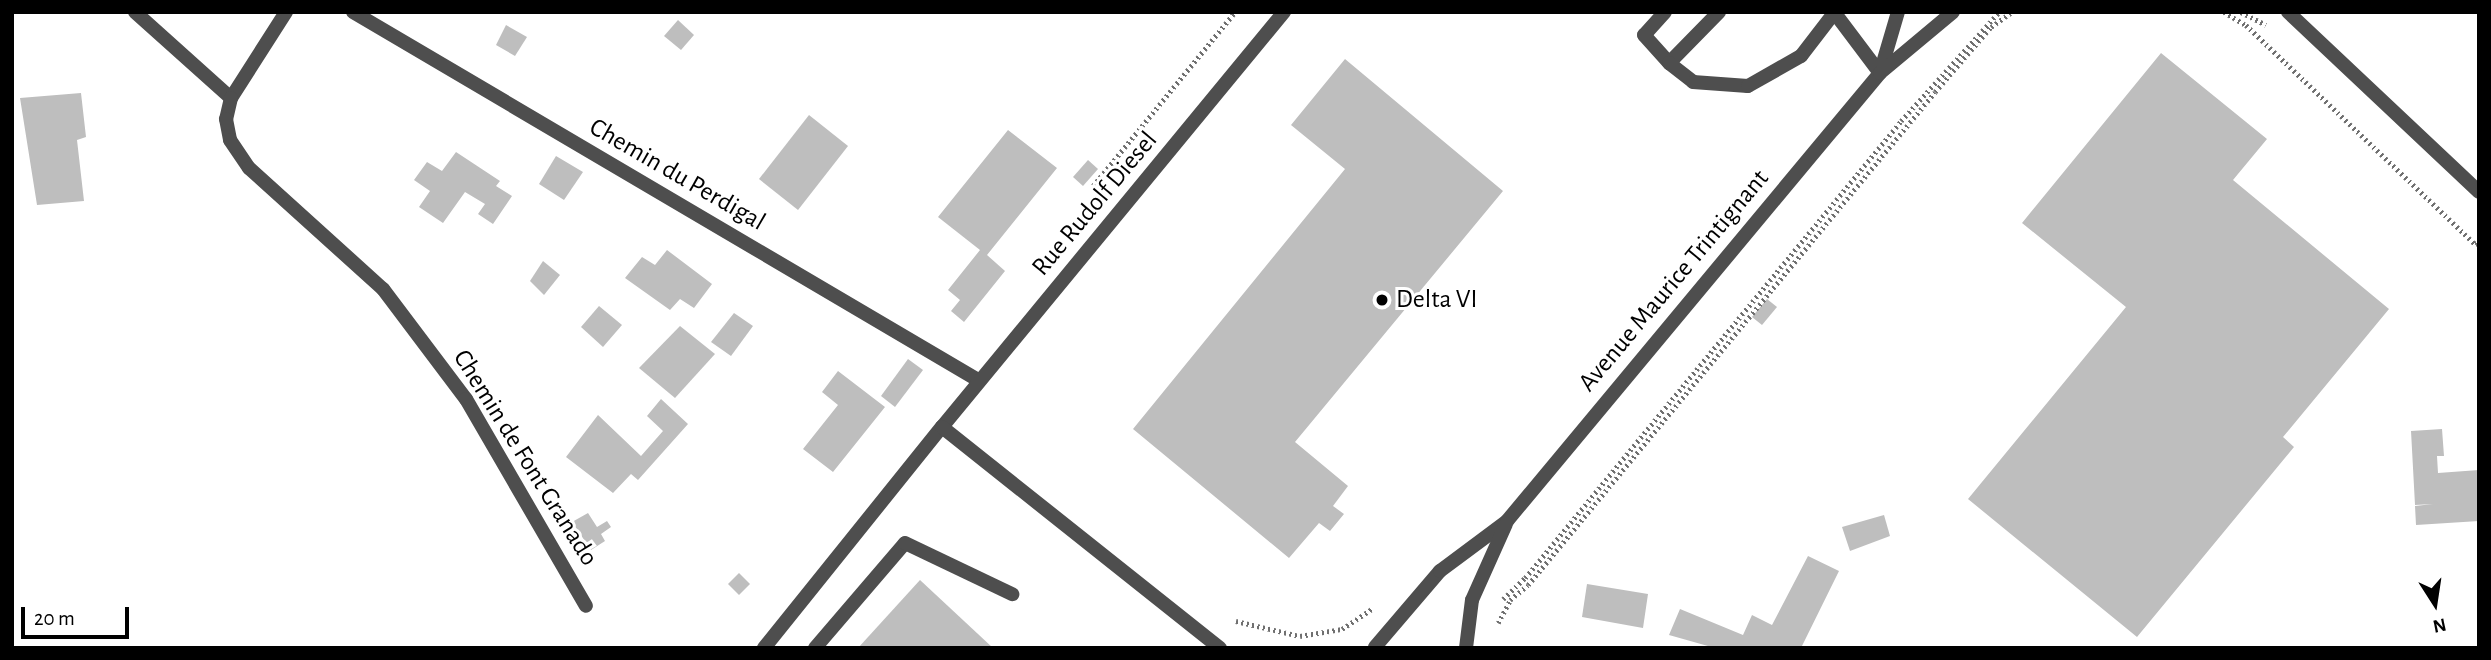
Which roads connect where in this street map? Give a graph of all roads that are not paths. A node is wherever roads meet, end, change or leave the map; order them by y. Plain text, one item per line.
1 (135, 12) edge
2 (286, 12) edge
3 (352, 12) edge
4 (1284, 12) edge
5 (1665, 12) edge
6 (1719, 12) edge
7 (1834, 12) edge
8 (1898, 12) edge
9 (1954, 12) edge
10 (2288, 15) edge
11 (1669, 63) junction
12 (1880, 73) junction
13 (231, 98) junction
14 (2479, 192) edge
15 (978, 380) junction
16 (942, 427) junction
17 (1507, 521) junction
18 (1012, 594) dead end
19 (586, 606) dead end
20 (1223, 647) edge
21 (1378, 647) edge
22 (764, 648) edge
23 (816, 648) edge
24 (1466, 648) edge

1 - 13 street
2 - 13 street, Chemin de Font Granado
3 - 15 street, Chemin du Perdigal
4 - 15 street, Rue Rudolf Diesel
5 - 11 street
6 - 11 street
7 - 11 street
7 - 12 street
8 - 12 street, Avenue Maurice Trintignant
9 - 12 street, Avenue Maurice Trintignant
10 - 14 street
12 - 17 street, Avenue Maurice Trintignant
13 - 19 street, Chemin de Font Granado
15 - 16 street, Rue Rudolf Diesel
16 - 20 street
16 - 22 street, Rue Rudolf Diesel
17 - 21 street, Avenue Maurice Trintignant
17 - 24 street, Avenue Maurice Trintignant
18 - 23 street

